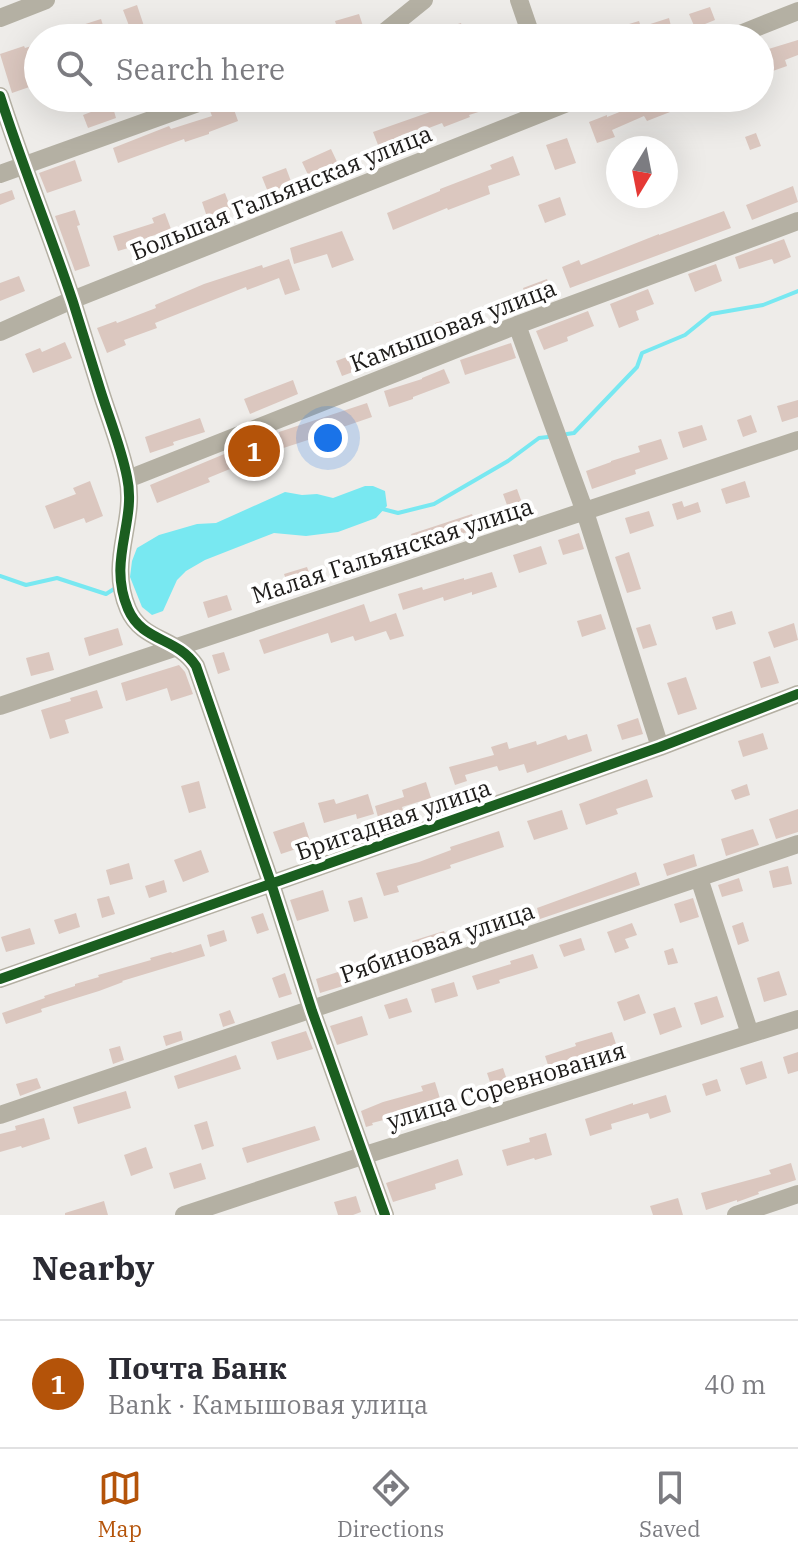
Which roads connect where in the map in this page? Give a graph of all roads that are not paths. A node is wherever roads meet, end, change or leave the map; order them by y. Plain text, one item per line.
1 (46, 0) edge
2 (424, 0) edge
3 (519, 0) edge
4 (798, 11) edge
5 (0, 18) edge
6 (394, 24) edge
7 (527, 24) edge
8 (765, 24) edge
9 (0, 96) edge
10 (172, 112) edge
11 (533, 112) edge
12 (22, 165) junction
13 (0, 174) edge
14 (798, 221) edge
15 (72, 300) junction
16 (517, 325) junction
17 (0, 332) edge
18 (798, 440) edge
19 (128, 479) junction
20 (585, 512) junction
21 (177, 646) junction
22 (798, 694) edge
23 (0, 706) edge
24 (660, 747) junction
25 (798, 844) edge
26 (699, 878) junction
27 (271, 883) junction
28 (0, 979) edge
29 (312, 1011) junction
30 (798, 1019) edge
31 (750, 1034) junction
32 (0, 1115) edge
33 (362, 1156) junction
34 (798, 1194) edge
35 (184, 1215) edge
36 (385, 1215) edge
37 (736, 1215) edge

1 - 5 street
2 - 6 street
3 - 7 street
4 - 8 street
9 - 12 street
10 - 12 street
11 - 15 street, Большая Гальянская улица
12 - 13 street
12 - 15 street
14 - 16 street, Камышовая улица
15 - 17 street, Большая Гальянская улица
15 - 19 street
16 - 19 street, Камышовая улица
16 - 20 street
18 - 20 street, Малая Гальянская улица
19 - 21 street
20 - 21 street, Малая Гальянская улица
20 - 24 street
21 - 23 street, Малая Гальянская улица
21 - 27 street
22 - 24 street, Бригадная улица
24 - 27 street, Бригадная улица
25 - 26 street, Рябиновая улица
26 - 29 street, Рябиновая улица
26 - 31 street
27 - 28 street, Бригадная улица
27 - 29 street
29 - 32 street, Рябиновая улица
29 - 33 street
30 - 31 street, улица Соревнования
31 - 33 street, улица Соревнования
33 - 35 street, улица Соревнования
33 - 36 street
34 - 37 street

